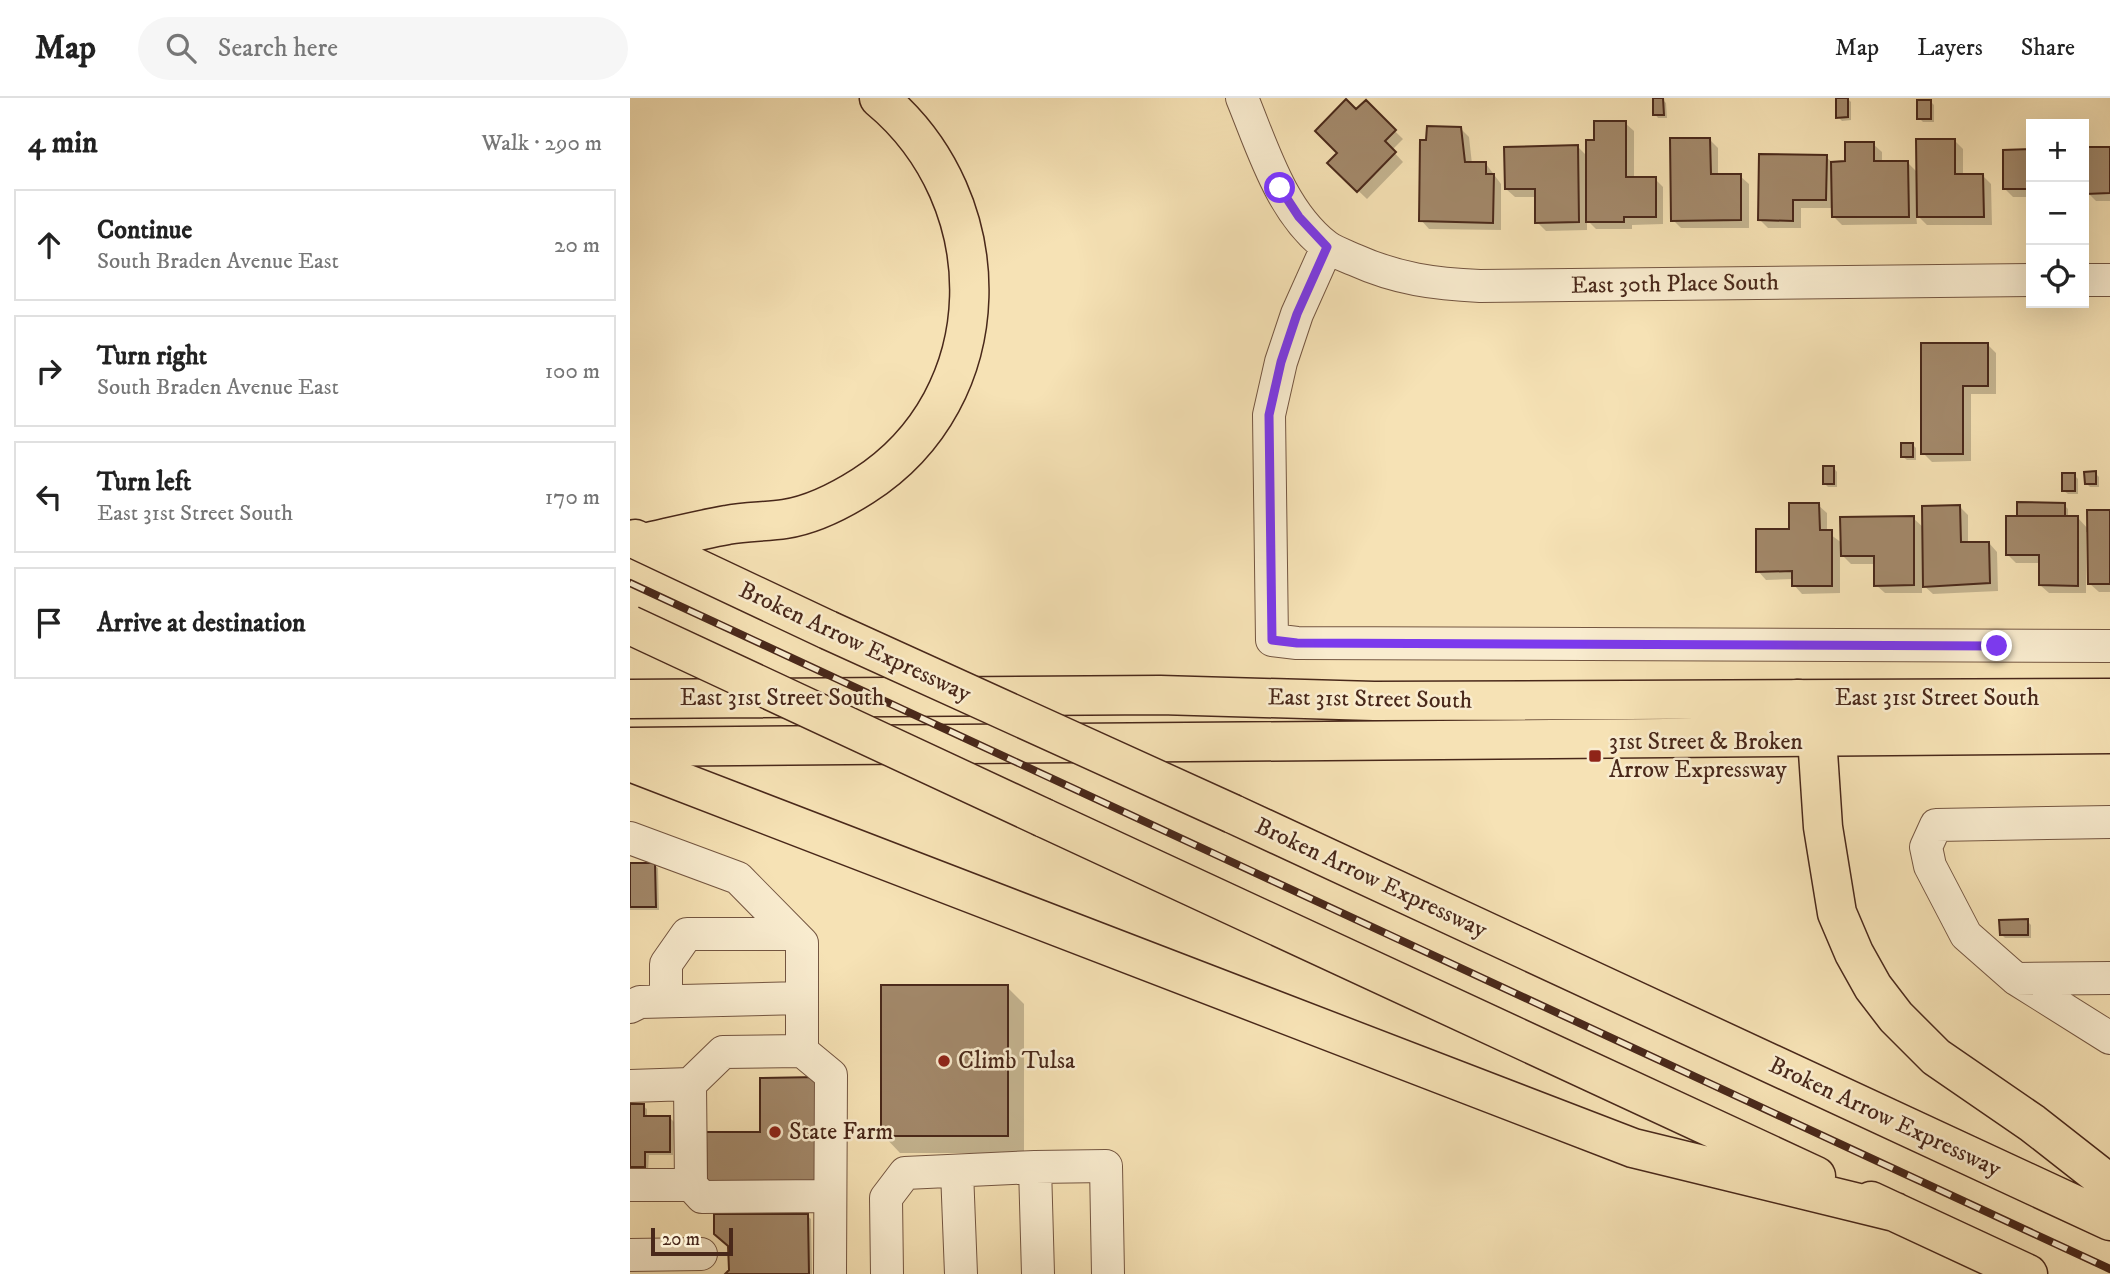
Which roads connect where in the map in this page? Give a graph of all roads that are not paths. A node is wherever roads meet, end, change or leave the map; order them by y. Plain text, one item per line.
1 (879, 98) edge
2 (1242, 98) edge
3 (1327, 247) junction
4 (2089, 280) edge
5 (2110, 280) edge
6 (2026, 281) edge
7 (637, 540) edge
8 (630, 625) edge
9 (2110, 646) edge
10 (2110, 698) edge
11 (630, 699) edge
12 (1798, 699) junction
13 (2110, 734) edge
14 (1817, 737) junction
15 (630, 747) edge
16 (630, 762) edge
17 (2110, 821) edge
18 (630, 838) edge
19 (793, 934) junction
20 (2110, 978) edge
21 (2016, 979) junction
22 (802, 998) junction
23 (666, 1001) junction
24 (630, 1007) edge
25 (2110, 1038) edge
26 (802, 1052) junction
27 (690, 1084) junction
28 (630, 1086) edge
29 (1035, 1167) junction
30 (957, 1171) junction
31 (2110, 1184) edge
32 (630, 1185) edge
33 (691, 1185) junction
34 (830, 1196) junction
35 (1895, 1212) junction
36 (2110, 1221) edge
37 (701, 1254) dead end
38 (630, 1255) edge
39 (830, 1274) edge
40 (887, 1274) edge
41 (961, 1274) edge
42 (1038, 1274) edge
43 (1108, 1274) edge
44 (2028, 1274) edge

1 - 7 main road
2 - 3 street
3 - 6 street, East 30th Place South
3 - 9 street
4 - 5 street
7 - 36 main road, Broken Arrow Expressway, bridge
8 - 35 main road, bridge
10 - 12 main road, East 31st Street South
11 - 12 main road, East 31st Street South
12 - 14 main road
13 - 14 main road, East 31st Street South
14 - 15 main road, East 31st Street South
14 - 31 main road
16 - 35 main road
17 - 21 street
18 - 19 street
19 - 22 street
19 - 23 street
20 - 21 street
21 - 25 street
22 - 23 street
22 - 26 street
23 - 24 street
26 - 27 street
26 - 34 street
27 - 28 street
27 - 33 street
29 - 30 street
29 - 42 street
29 - 43 street
30 - 40 street
30 - 41 street
32 - 33 street
33 - 34 street
34 - 39 street
35 - 44 main road
37 - 38 street

